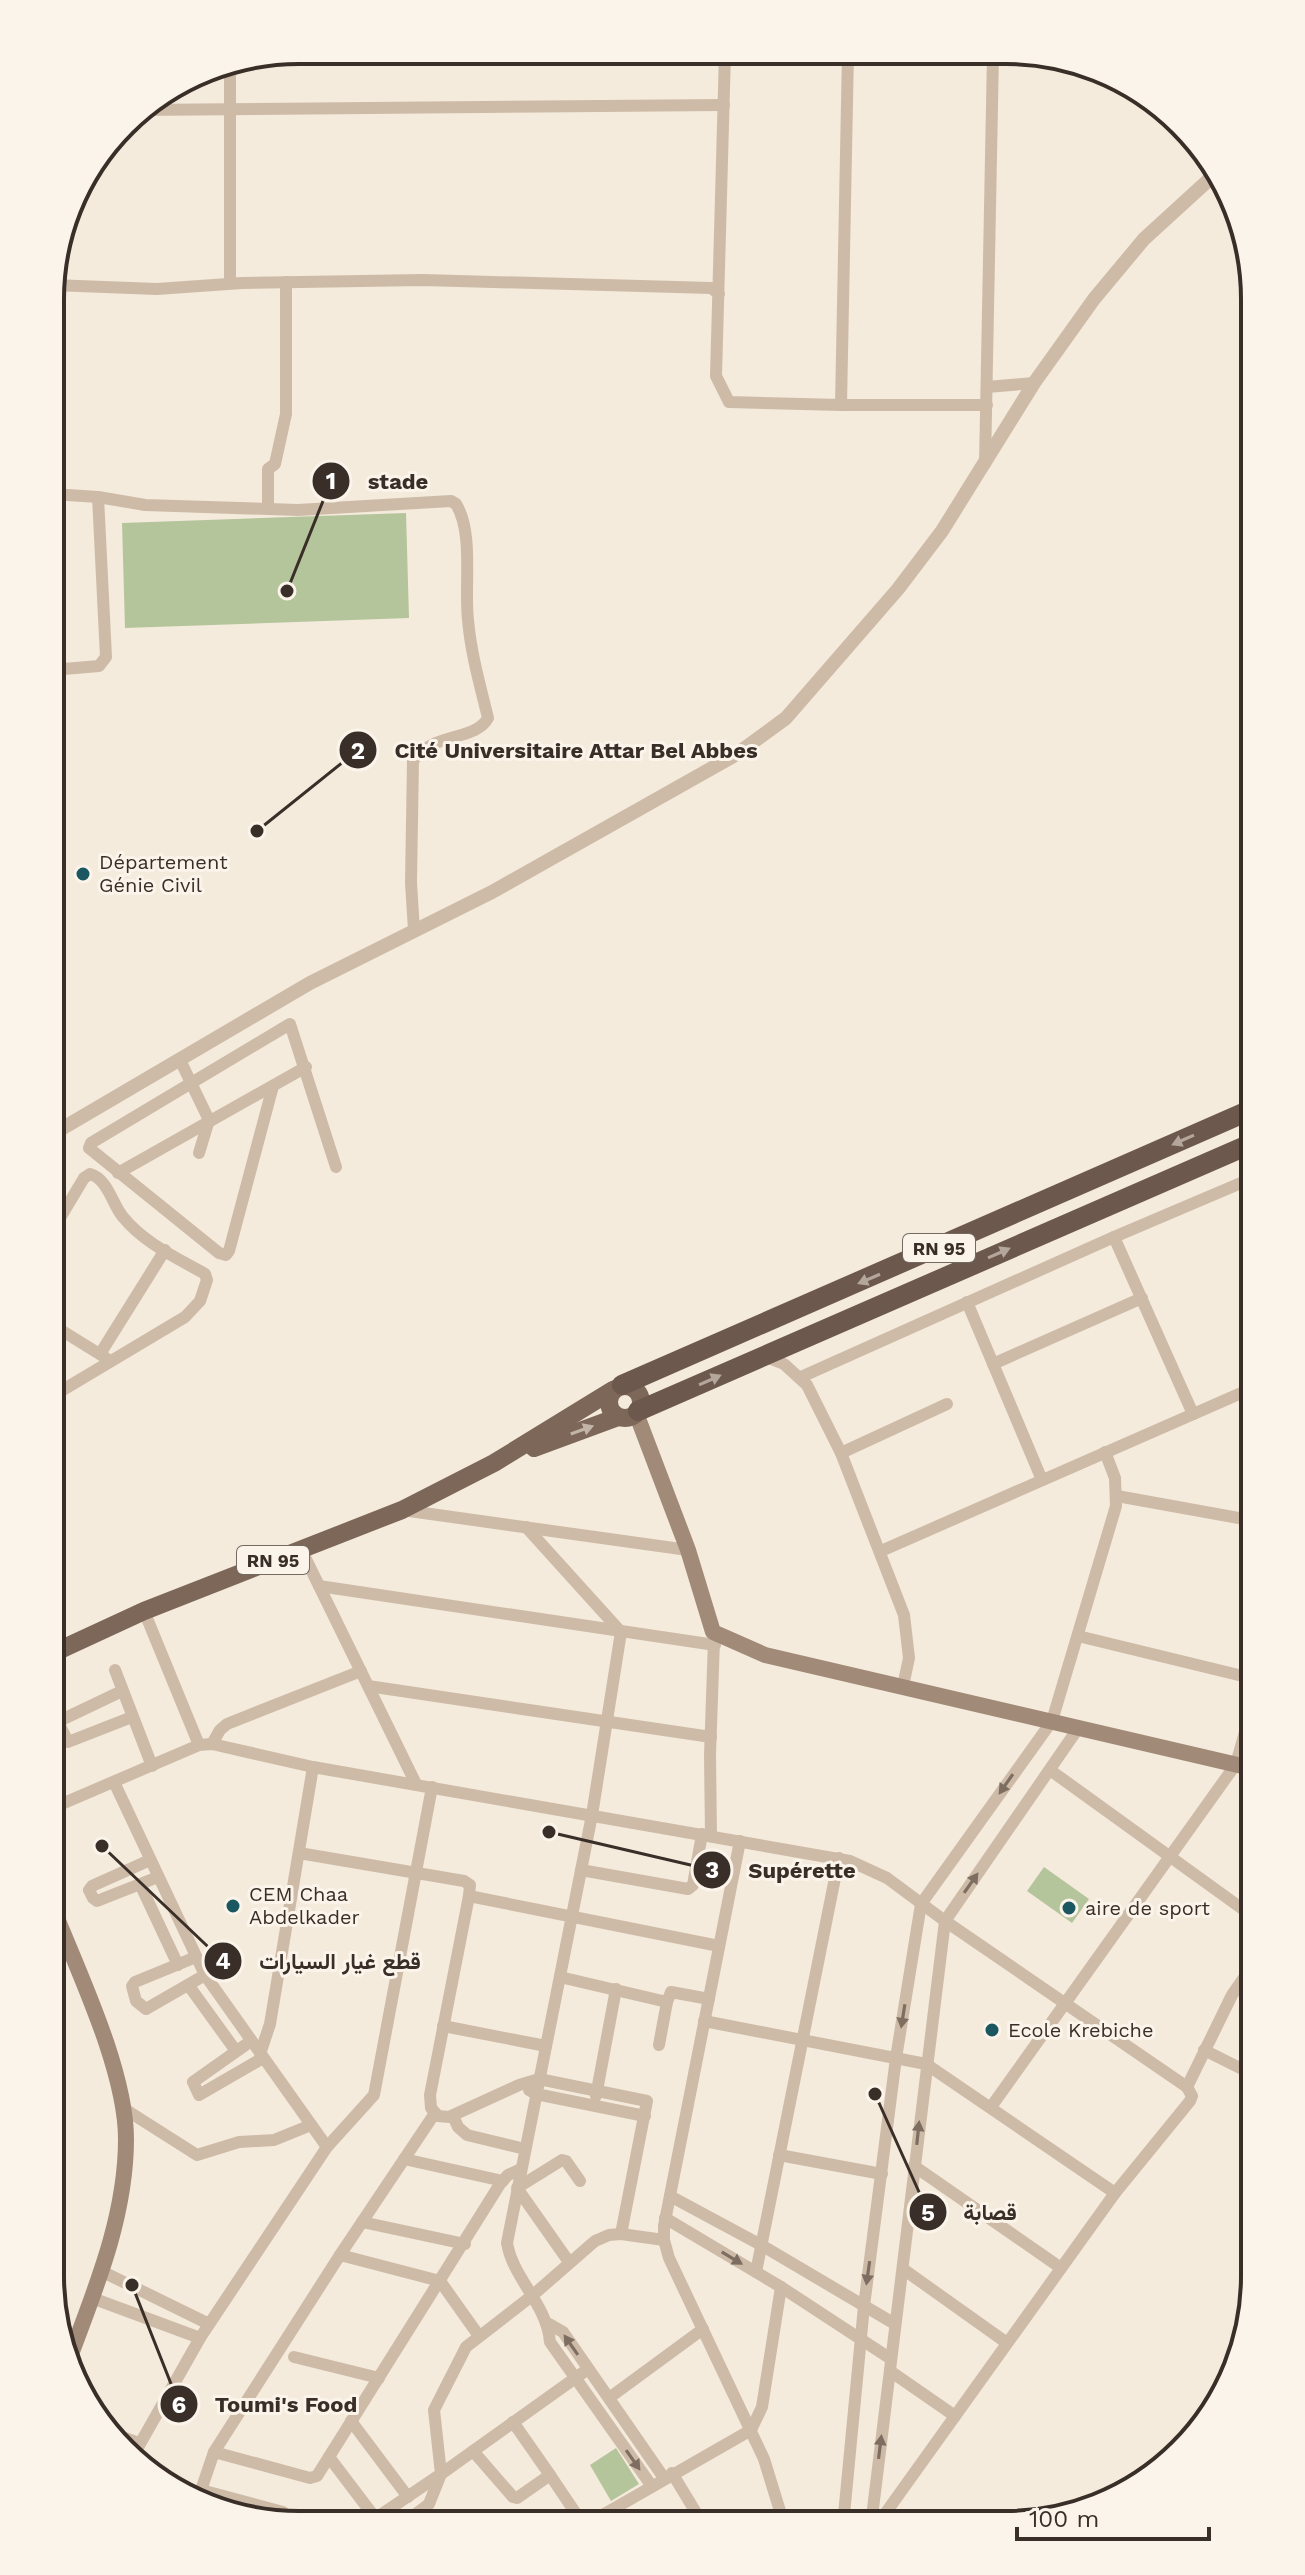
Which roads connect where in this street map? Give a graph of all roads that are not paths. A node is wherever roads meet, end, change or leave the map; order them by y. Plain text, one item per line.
1 (725, 64) edge
2 (848, 64) edge
3 (993, 64) edge
4 (230, 75) edge
5 (724, 105) junction
6 (160, 110) edge
7 (230, 110) junction
8 (1208, 181) edge
9 (286, 282) junction
10 (230, 283) junction
11 (65, 285) edge
12 (719, 294) junction
13 (1034, 383) junction
14 (987, 387) junction
15 (841, 405) junction
16 (987, 405) junction
17 (985, 464) junction
18 (65, 495) edge
19 (98, 497) junction
20 (268, 509) junction
21 (65, 669) edge
22 (414, 930) junction
23 (180, 1060) junction
24 (306, 1067) junction
25 (189, 1083) junction
26 (273, 1086) junction
27 (1241, 1114) edge
28 (209, 1120) junction
29 (65, 1127) edge
30 (1241, 1148) edge
31 (199, 1153) dead end
32 (336, 1167) dead end
33 (118, 1173) junction
34 (1241, 1185) edge
35 (65, 1210) edge
36 (1114, 1237) junction
37 (165, 1250) junction
38 (1142, 1298) junction
39 (967, 1302) junction
40 (64, 1335) edge
41 (764, 1356) junction
42 (106, 1357) junction
43 (993, 1364) junction
44 (801, 1377) junction
45 (64, 1387) edge
46 (618, 1387) junction
47 (1240, 1393) edge
48 (947, 1404) dead end
49 (1193, 1414) junction
50 (629, 1415) junction
51 (1105, 1452) junction
52 (841, 1453) junction
53 (494, 1463) junction
54 (1042, 1480) junction
55 (1117, 1496) junction
56 (402, 1510) junction
57 (1240, 1518) edge
58 (526, 1527) junction
59 (301, 1549) junction
60 (688, 1550) junction
61 (881, 1551) junction
62 (319, 1586) junction
63 (144, 1611) junction
64 (621, 1632) junction
65 (1078, 1636) junction
66 (714, 1639) junction
67 (64, 1648) edge
68 (115, 1670) dead end
69 (361, 1671) junction
70 (1240, 1675) edge
71 (368, 1686) junction
72 (903, 1686) junction
73 (122, 1691) junction
74 (132, 1717) junction
75 (64, 1719) edge
76 (609, 1720) junction
77 (1052, 1721) junction
78 (1079, 1727) junction
79 (711, 1737) junction
80 (64, 1739) edge
81 (205, 1745) junction
82 (1240, 1749) edge
83 (1236, 1764) junction
84 (1240, 1765) edge
85 (152, 1766) junction
86 (313, 1767) junction
87 (1050, 1770) junction
88 (114, 1782) junction
89 (416, 1784) junction
90 (432, 1787) junction
91 (64, 1803) edge
92 (592, 1815) junction
93 (706, 1835) junction
94 (740, 1841) junction
95 (299, 1853) junction
96 (1169, 1857) junction
97 (839, 1858) junction
98 (150, 1860) junction
99 (581, 1870) junction
100 (417, 1873) junction
101 (158, 1877) junction
102 (140, 1884) junction
103 (469, 1896) junction
104 (921, 1904) junction
105 (1240, 1907) edge
106 (572, 1917) junction
107 (945, 1921) junction
108 (64, 1938) edge
109 (719, 1946) junction
110 (196, 1957) junction
111 (178, 1965) junction
112 (205, 1975) junction
113 (560, 1977) junction
114 (1240, 1983) edge
115 (189, 1986) junction
116 (616, 1989) junction
117 (709, 1999) junction
118 (667, 2002) junction
119 (1065, 2003) junction
120 (704, 2021) junction
121 (443, 2026) junction
122 (801, 2040) junction
123 (251, 2041) junction
124 (659, 2045) dead end
125 (546, 2046) junction
126 (1204, 2050) junction
127 (236, 2051) junction
128 (261, 2056) junction
129 (896, 2058) junction
130 (926, 2064) junction
131 (1240, 2068) edge
132 (539, 2079) junction
133 (519, 2085) junction
134 (1187, 2087) junction
135 (597, 2091) junction
136 (536, 2094) junction
137 (595, 2106) junction
138 (991, 2107) junction
139 (123, 2108) junction
140 (435, 2113) junction
141 (453, 2116) junction
142 (645, 2116) junction
143 (311, 2125) junction
144 (327, 2147) junction
145 (525, 2149) junction
146 (779, 2155) junction
147 (404, 2159) junction
148 (914, 2166) junction
149 (521, 2169) junction
150 (882, 2174) junction
151 (503, 2181) junction
152 (580, 2181) dead end
153 (517, 2188) junction
154 (1115, 2193) junction
155 (670, 2196) junction
156 (665, 2218) junction
157 (362, 2222) junction
158 (621, 2234) junction
159 (664, 2240) junction
160 (465, 2244) junction
161 (761, 2245) junction
162 (340, 2255) junction
163 (569, 2262) junction
164 (1061, 2268) junction
165 (903, 2269) junction
166 (101, 2271) junction
167 (756, 2272) junction
168 (440, 2281) junction
169 (781, 2287) junction
170 (533, 2295) junction
171 (92, 2298) junction
172 (864, 2306) junction
173 (209, 2324) junction
174 (549, 2324) junction
175 (895, 2324) junction
176 (703, 2329) junction
177 (479, 2336) junction
178 (200, 2338) junction
179 (860, 2338) junction
180 (1007, 2343) junction
181 (74, 2345) edge
182 (294, 2357) dead end
183 (890, 2365) junction
184 (588, 2369) junction
185 (576, 2377) junction
186 (379, 2378) junction
187 (609, 2398) junction
188 (955, 2416) junction
189 (351, 2421) junction
190 (513, 2422) junction
191 (629, 2427) junction
192 (751, 2430) junction
193 (616, 2435) junction
194 (131, 2440) edge
195 (139, 2443) junction
196 (137, 2446) edge
197 (473, 2451) junction
198 (214, 2452) junction
199 (329, 2457) junction
200 (441, 2474) junction
201 (550, 2475) junction
202 (668, 2475) junction
203 (651, 2485) junction
204 (201, 2489) edge
205 (408, 2497) junction
206 (371, 2511) edge
207 (387, 2511) edge
208 (424, 2511) edge
209 (581, 2511) edge
210 (610, 2511) edge
211 (694, 2511) edge
212 (780, 2511) edge
213 (844, 2511) edge
214 (873, 2511) edge
215 (887, 2511) edge

1 - 5 street
2 - 15 street
3 - 14 street
4 - 7 street
5 - 7 street
5 - 12 street
6 - 7 street
7 - 10 street
8 - 13 street
9 - 10 street
9 - 12 street
9 - 20 street
10 - 11 street
12 - 15 street
13 - 14 street
13 - 17 street
14 - 16 street
15 - 16 street
16 - 17 street
17 - 22 street
18 - 19 street
19 - 20 street
19 - 21 street
20 - 22 street
22 - 23 street
23 - 25 street
23 - 29 street
24 - 25 street
24 - 26 street
24 - 32 street
25 - 28 street
25 - 33 street
26 - 28 street
26 - 33 street
27 -> 46 highway, RN 95
28 - 31 street
28 - 33 street
41 -> 30 highway, RN 95
34 - 36 street
35 - 37 street
36 - 38 street
36 - 39 street
37 - 42 street
37 - 42 street
38 - 43 street
38 - 49 street
39 - 43 street
39 - 44 street
40 - 42 street
41 - 44 street
50 -> 41 highway, RN 95
42 - 45 street
43 - 54 street
44 - 52 street
46 - 50 main road
46 - 50 main road
46 - 53 main road, RN 95
47 - 49 street
48 - 52 street
49 - 51 street
53 -> 50 main road, RN 95
50 - 60 main road
51 - 54 street
51 - 55 street
52 - 61 street
53 - 56 main road, RN 95
54 - 61 street
55 - 57 street
55 - 65 street
56 - 58 street
56 - 59 main road, RN 95
58 - 60 street
58 - 64 street
59 - 62 street
59 - 63 main road, RN 95
60 - 66 main road
61 - 72 street
62 - 64 street
62 - 69 street
63 - 67 main road, RN 95
63 - 81 street
64 - 66 street
64 - 76 street
65 - 70 street
65 - 77 street
66 - 72 main road
66 - 79 street
68 - 73 street
69 - 71 street
69 - 81 street
71 - 76 street
71 - 89 street
72 - 77 main road
73 - 74 street
73 - 75 street
74 - 80 street
74 - 85 street
76 - 79 street
76 - 92 street
77 - 78 main road
77 -> 104 street
78 - 83 main road
78 - 87 street
79 - 93 street
81 - 85 street
81 - 86 street
82 - 83 street
83 - 84 main road
83 - 96 street
85 - 88 street
86 - 89 street
86 - 95 street
87 - 96 street
107 -> 87 street
88 - 91 street
88 - 98 street
89 - 90 street
90 - 92 street
90 - 100 street
92 - 93 street
92 - 99 street
93 - 94 street
93 - 99 street
94 - 97 street
94 - 109 street
95 - 100 street
95 - 128 street
96 - 105 street
96 - 119 street
97 - 104 street
97 - 122 street
98 - 101 street
98 - 102 street
99 - 106 street
100 - 103 street
100 - 144 street
101 - 102 street
101 - 110 street
102 - 111 street
103 - 106 street
103 - 121 street
104 - 107 street
104 -> 129 street
106 - 109 street
106 - 113 street
107 - 119 street
107 - 130 street
108 - 139 main road
109 - 117 street
110 - 111 street
110 - 112 street
111 - 115 street
112 - 115 street
112 - 123 street
113 - 116 street
113 - 125 street
114 - 126 street
115 - 127 street
116 - 118 street
116 - 135 street
117 - 118 street
117 - 120 street
118 - 124 street
119 - 134 street
119 - 138 street
120 - 122 street
120 - 155 street
121 - 125 street
121 - 140 street
122 - 129 street
122 - 146 street
123 - 127 street
123 - 128 street
125 - 132 street
126 - 131 street
126 - 134 street
127 - 128 street
128 - 143 street
129 - 130 street
129 - 150 street
130 - 138 street
148 -> 130 street
132 - 133 street
132 - 135 street
132 - 136 street
133 - 136 street
133 - 141 street
134 - 154 street
135 - 137 street
135 - 142 street
136 - 137 street
136 - 145 street
137 - 142 street
138 - 154 street
139 - 143 street
139 - 166 main road
140 - 141 street
140 - 147 street
141 - 145 street
142 - 158 street
143 - 144 street
144 - 173 street
145 - 149 street
146 - 150 street
146 - 161 street
147 - 151 street
147 - 157 street
148 - 164 street
148 - 165 street
149 - 151 street
149 - 153 street
150 -> 172 street
151 - 160 street
152 - 153 street
153 - 163 street
153 - 170 street
154 - 164 street
155 - 156 street
155 - 161 street
156 - 159 street
156 -> 167 street
157 - 160 street
157 - 162 street
158 - 159 street
158 - 163 street
159 - 176 street
160 - 168 street
161 - 167 street
161 - 172 street
162 - 168 street
162 - 198 street
163 - 170 street
164 - 180 street
165 - 175 street
165 - 180 street
166 - 171 main road
166 - 173 street
167 - 169 street
168 - 177 street
168 - 186 street
169 - 179 street
169 - 192 street
170 - 174 street
170 - 177 street
171 - 178 street
171 - 181 main road
172 - 175 street
172 - 179 street
173 - 178 street
184 -> 174 street
174 - 185 street
175 - 183 street
176 - 187 street
176 - 192 street
177 - 200 street
178 - 195 street
179 - 183 street
179 - 213 street
180 - 188 street
182 - 186 street
183 - 188 street
214 -> 183 street
184 - 185 street
184 - 187 street
185 - 190 street
185 - 193 street
186 - 189 street
187 - 191 street
188 - 215 street
189 - 199 street
189 - 205 street
190 - 197 street
190 - 201 street
191 - 193 street
191 - 202 street
192 - 202 street
192 - 212 street
193 -> 203 street
194 - 195 street
195 - 196 street
197 - 200 street
197 - 201 street
198 - 199 street
198 - 204 street
199 - 206 street
200 - 205 street
200 - 208 street
201 - 209 street
202 - 203 street
202 - 211 street
203 - 210 street
205 - 207 street

